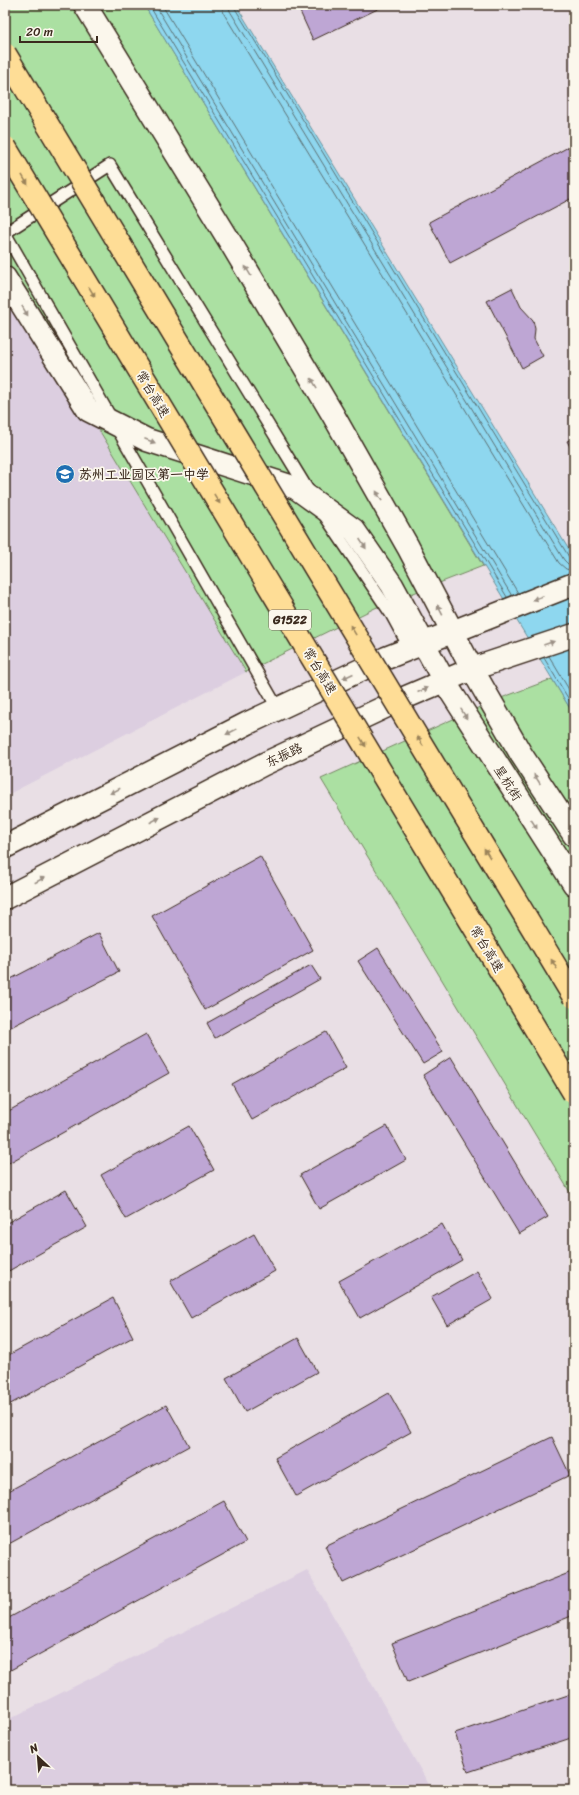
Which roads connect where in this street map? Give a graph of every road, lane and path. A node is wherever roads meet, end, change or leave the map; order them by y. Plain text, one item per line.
1 (85, 5) edge
2 (5, 54) edge
3 (5, 147) edge
4 (5, 278) edge
5 (574, 584) edge
6 (452, 632) junction
7 (574, 635) edge
8 (417, 646) junction
9 (472, 669) junction
10 (444, 681) junction
11 (278, 709) junction
12 (574, 835) edge
13 (5, 847) edge
14 (574, 884) edge
15 (5, 898) edge
16 (574, 997) edge
17 (574, 1093) edge

6 -> 1 main road, 星杭街
16 -> 2 highway, bridge
3 -> 17 highway, 常台高速 / G1522, bridge
4 -> 8 main road, 星杭街
5 -> 6 main road
6 - 8 main road
6 - 9 main road, 星杭街
9 -> 7 main road, 东振路
8 - 10 main road, 星杭街
8 -> 11 main road
8 - 11 lane
9 - 10 main road, 东振路
12 -> 9 main road, 星杭街
10 -> 14 main road, 星杭街
15 -> 10 main road, 东振路
11 -> 13 main road

